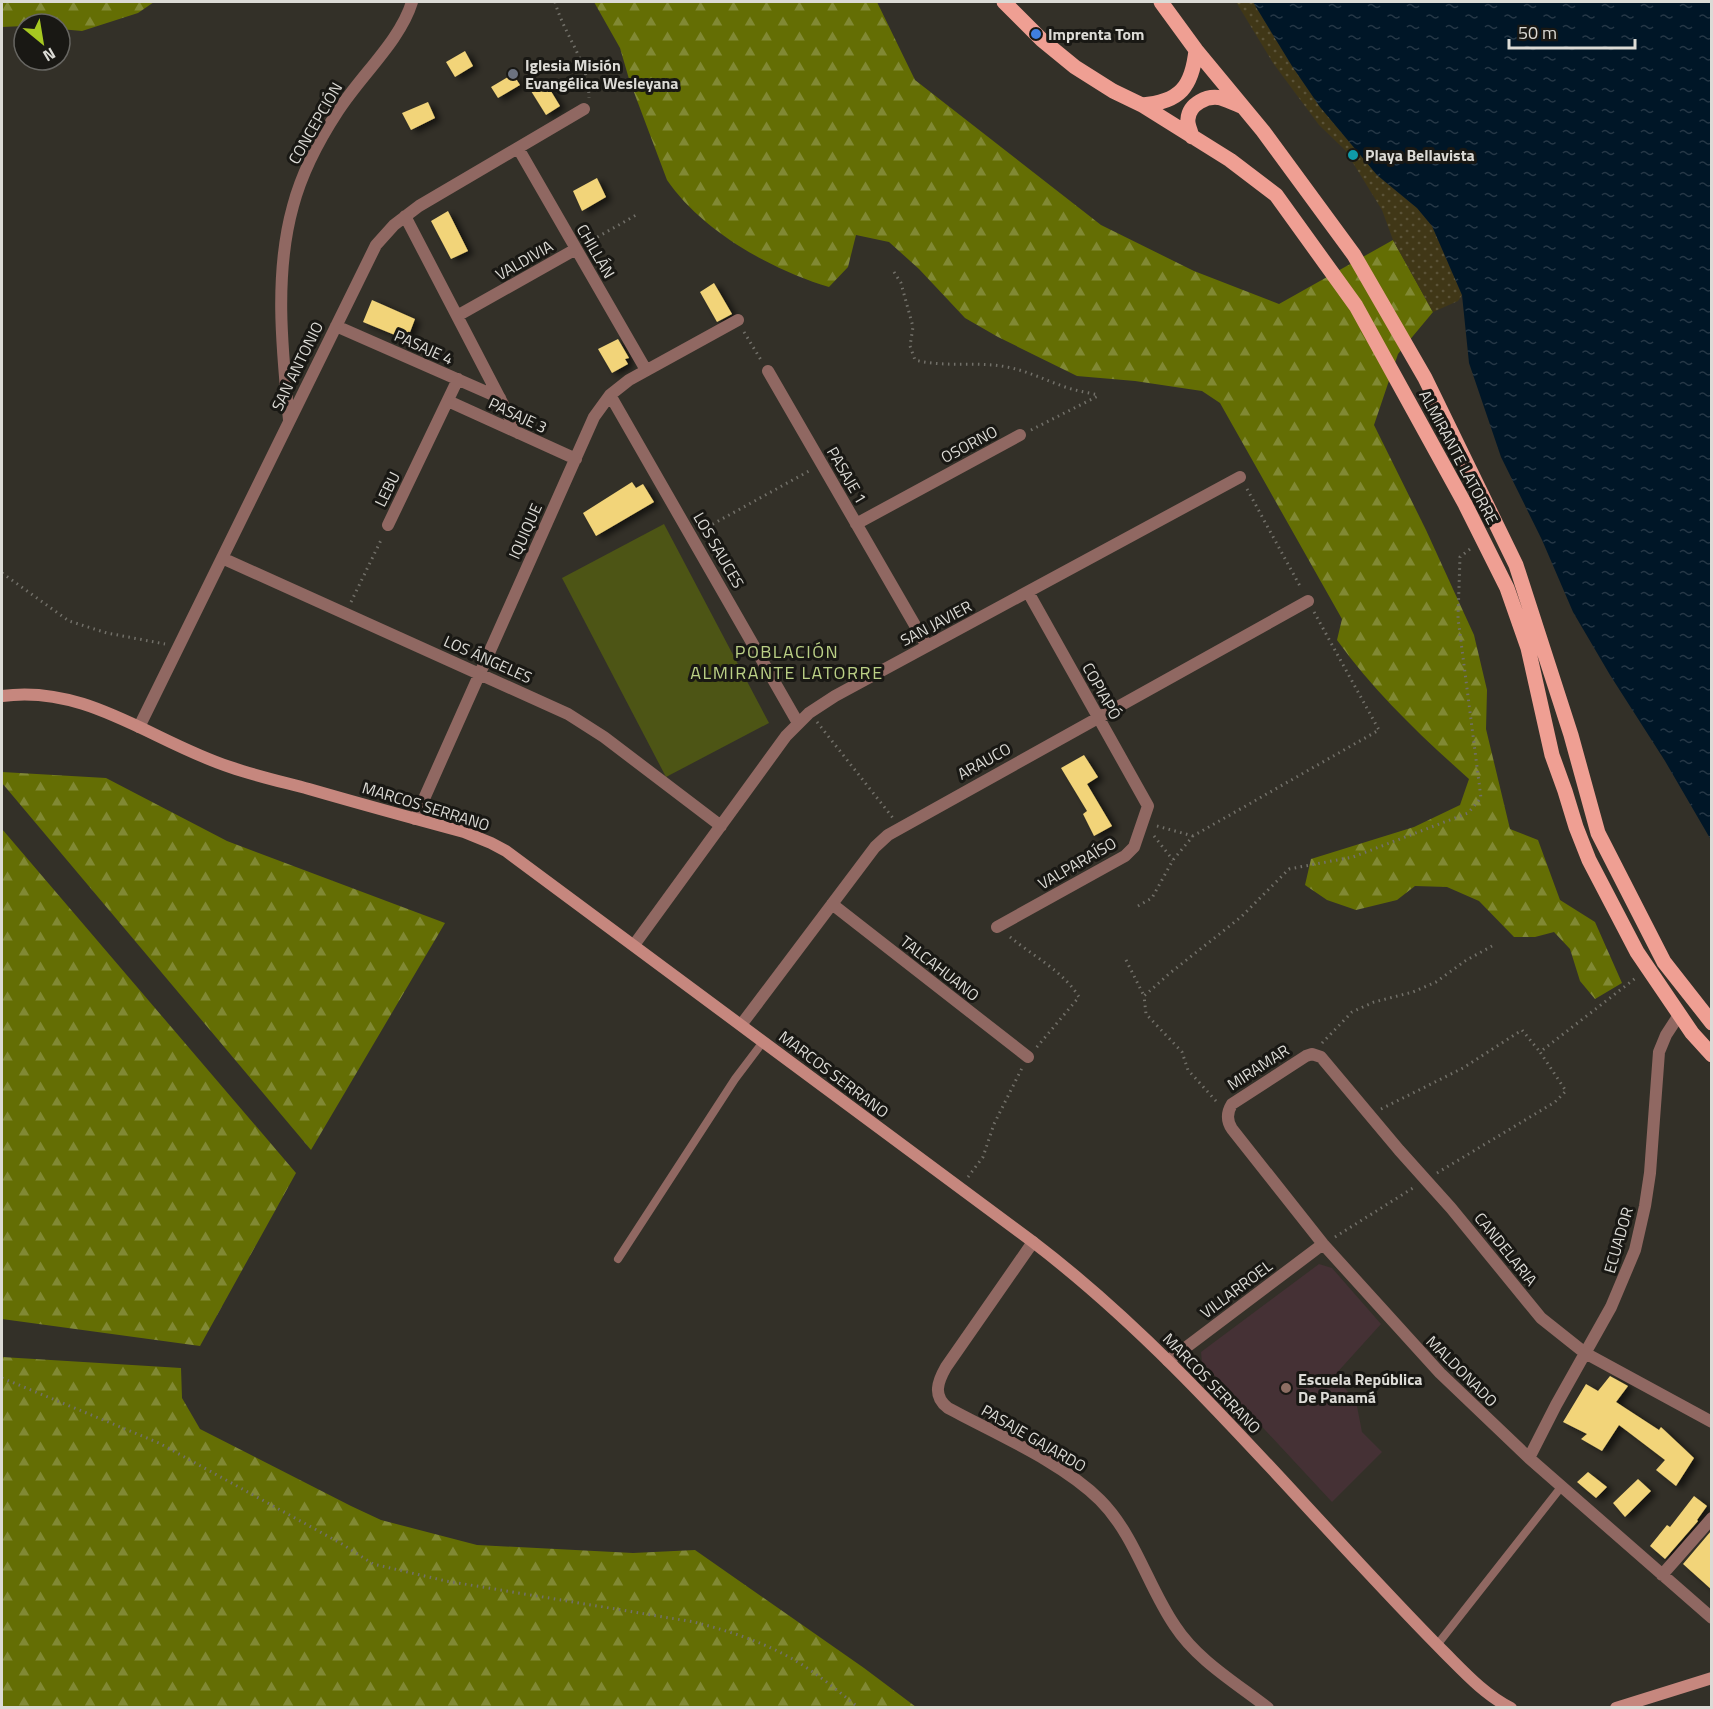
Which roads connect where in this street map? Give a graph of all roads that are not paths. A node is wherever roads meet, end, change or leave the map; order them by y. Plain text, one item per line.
1 (412, 2) edge
2 (1004, 2) edge
3 (1161, 2) edge
4 (1196, 50) junction
5 (1142, 105) junction
6 (1243, 107) junction
7 (584, 109) road end
8 (1192, 137) junction
9 (518, 148) junction
10 (405, 216) junction
11 (576, 249) junction
12 (457, 316) junction
13 (738, 320) road end
14 (336, 326) junction
15 (646, 370) junction
16 (768, 371) road end
17 (458, 379) junction
18 (610, 395) junction
19 (500, 398) junction
20 (448, 400) junction
21 (289, 421) junction
22 (518, 433) junction
23 (1020, 435) road end
24 (576, 459) junction
25 (1240, 477) road end
26 (856, 524) junction
27 (388, 525) road end
28 (222, 558) junction
29 (1028, 592) junction
30 (1308, 601) road end
31 (927, 646) junction
32 (480, 674) junction
33 (2, 696) edge
34 (1098, 717) junction
35 (798, 723) junction
36 (139, 727) junction
37 (1148, 806) joint
38 (415, 819) junction
39 (721, 826) junction
40 (832, 904) junction
41 (997, 927) dead end
42 (634, 945) junction
43 (1679, 1015) junction
44 (1712, 1023) edge
45 (741, 1025) junction
46 (763, 1042) junction
47 (1312, 1054) joint
48 (1712, 1055) edge
49 (1028, 1057) dead end
50 (1228, 1114) joint
51 (1033, 1242) junction
52 (1323, 1244) junction
53 (618, 1259) dead end
54 (1585, 1353) junction
55 (1168, 1361) junction
56 (1712, 1422) edge
57 (1529, 1458) junction
58 (1562, 1486) junction
59 (1712, 1518) edge
60 (1662, 1575) junction
61 (1712, 1618) edge
62 (1437, 1646) junction
63 (1712, 1678) edge
64 (1268, 1707) edge
65 (1511, 1707) edge
66 (1616, 1707) edge

1 - 21 street, CONCEPCIÓN
2 - 5 main road, ALMIRANTE LATORRE
3 - 4 main road, ALMIRANTE LATORRE
4 - 5 main road
4 - 6 main road, ALMIRANTE LATORRE
5 - 8 main road, ALMIRANTE LATORRE
6 - 8 main road
6 - 44 main road, ALMIRANTE LATORRE
7 - 9 street, SAN ANTONIO
8 - 43 main road, ALMIRANTE LATORRE
9 - 10 street, SAN ANTONIO
9 - 11 street, CHILLÁN
10 - 12 street
10 - 14 street, SAN ANTONIO
11 - 12 street, VALDIVIA
11 - 15 street, CHILLÁN
12 - 19 street
13 - 15 street, IQUIQUE
14 - 17 street, PASAJE 4
14 - 21 street, SAN ANTONIO
15 - 18 street, IQUIQUE
16 - 26 street, PASAJE 1
17 - 19 street, PASAJE 4
17 - 20 street, LEBU
18 - 24 street, IQUIQUE
18 - 35 street, LOS SAUCES
19 - 22 street
20 - 22 street, PASAJE 3
20 - 27 street, LEBU
21 - 28 street, SAN ANTONIO
22 - 24 street, PASAJE 3
23 - 26 street, OSORNO
24 - 32 street, IQUIQUE
25 - 29 street, SAN JAVIER
26 - 31 street, PASAJE 1
28 - 32 street, LOS ÁNGELES
28 - 36 street, SAN ANTONIO
29 - 31 street, SAN JAVIER
29 - 34 street, COPIAPÓ
30 - 34 street, ARAUCO
31 - 35 street, SAN JAVIER
32 - 38 street, IQUIQUE
32 - 39 street, LOS ÁNGELES
33 - 36 street, MARCOS SERRANO
34 - 37 street, COPIAPÓ
34 - 40 street, ARAUCO
35 - 39 street, SAN JAVIER
36 - 38 street, MARCOS SERRANO
37 - 41 street, VALPARAÍSO
38 - 42 street, MARCOS SERRANO
39 - 42 street, SAN JAVIER
40 - 45 street, ARAUCO
40 - 49 street, TALCAHUANO
42 - 45 street, MARCOS SERRANO
43 - 48 main road, ALMIRANTE LATORRE
43 - 54 street, ECUADOR
45 - 46 street, MARCOS SERRANO
46 - 51 street, MARCOS SERRANO
46 - 53 lane
47 - 50 street, MIRAMAR
47 - 54 street, CANDELARIA
50 - 52 street, MALDONADO
51 - 55 street, MARCOS SERRANO
51 - 64 street, PASAJE GAJARDO
52 - 55 street, VILLARROEL
52 - 57 street, MALDONADO
54 - 56 street, CANDELARIA
54 - 57 street, ECUADOR
55 - 62 street, MARCOS SERRANO
57 - 58 street, MALDONADO
58 - 60 street, MALDONADO
58 - 62 lane
59 - 60 street
60 - 61 street, MALDONADO
62 - 65 street, MARCOS SERRANO
63 - 66 street

